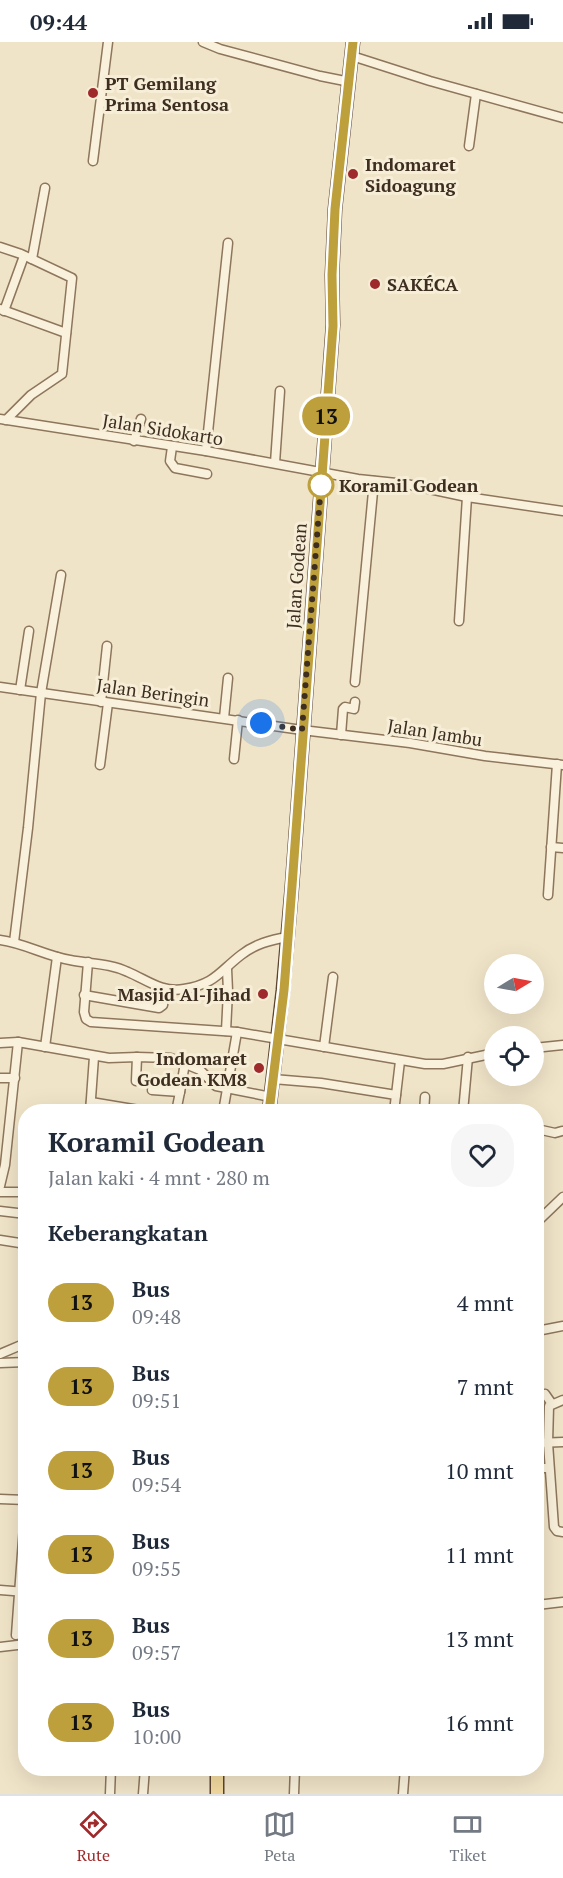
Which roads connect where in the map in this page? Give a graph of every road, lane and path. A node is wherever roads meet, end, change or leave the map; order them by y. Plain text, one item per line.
1 (108, 42) edge
2 (203, 42) edge
3 (353, 42) edge
4 (221, 45) edge
5 (352, 56) junction
6 (350, 82) junction
7 (476, 94) junction
8 (563, 118) edge
9 (469, 146) dead end
10 (93, 161) dead end
11 (45, 188) dead end
12 (228, 243) dead end
13 (0, 247) edge
14 (28, 258) junction
15 (2, 310) edge
16 (66, 333) junction
17 (280, 391) dead end
18 (141, 419) dead end
19 (3, 420) edge
20 (134, 441) junction
21 (172, 447) junction
22 (206, 451) junction
23 (275, 463) junction
24 (322, 472) junction
25 (207, 474) dead end
26 (374, 481) junction
27 (467, 497) junction
28 (563, 511) edge
29 (61, 575) dead end
30 (459, 621) dead end
31 (29, 631) dead end
32 (107, 646) dead end
33 (228, 678) dead end
34 (355, 682) dead end
35 (0, 687) edge
36 (20, 690) junction
37 (41, 693) junction
38 (104, 702) junction
39 (355, 702) dead end
40 (224, 718) junction
41 (238, 720) junction
42 (302, 730) junction
43 (341, 735) junction
44 (234, 759) dead end
45 (560, 764) edge
46 (100, 765) dead end
47 (551, 847) junction
48 (563, 848) edge
49 (548, 895) dead end
50 (288, 937) junction
51 (0, 941) edge
52 (14, 942) junction
53 (57, 957) junction
54 (88, 962) junction
55 (227, 969) junction
56 (333, 977) dead end
57 (165, 989) junction
58 (84, 994) junction
59 (226, 1031) junction
60 (237, 1032) junction
61 (278, 1039) junction
62 (18, 1042) junction
63 (0, 1043) edge
64 (563, 1045) edge
65 (45, 1047) junction
66 (324, 1047) junction
67 (544, 1047) edge
68 (484, 1055) edge
69 (94, 1056) junction
70 (137, 1057) junction
71 (468, 1057) junction
72 (400, 1061) junction
73 (185, 1063) junction
74 (0, 1078) edge
75 (15, 1078) junction
76 (273, 1079) junction
77 (136, 1081) dead end
78 (152, 1090) dead end
79 (227, 1090) junction
80 (180, 1092) junction
81 (396, 1095) junction
82 (271, 1097) junction
83 (425, 1097) dead end
84 (91, 1102) joint
85 (101, 1104) edge
86 (178, 1104) edge
87 (224, 1104) edge
88 (270, 1104) edge
89 (395, 1104) edge
90 (425, 1104) edge
91 (464, 1104) edge
92 (544, 1131) edge
93 (562, 1131) edge
94 (2, 1170) edge
95 (0, 1186) edge
96 (0, 1192) edge
97 (18, 1192) edge
98 (563, 1197) edge
99 (0, 1212) edge
100 (18, 1213) edge
101 (544, 1215) edge
102 (0, 1240) edge
103 (18, 1243) edge
104 (563, 1326) edge
105 (544, 1330) edge
106 (18, 1346) edge
107 (0, 1354) edge
108 (18, 1362) edge
109 (0, 1363) edge
110 (545, 1394) dead end
111 (563, 1400) edge
112 (552, 1404) junction
113 (563, 1442) edge
114 (544, 1443) edge
115 (548, 1443) junction
116 (544, 1468) edge
117 (549, 1468) junction
118 (0, 1499) edge
119 (18, 1499) edge
120 (563, 1532) edge
121 (0, 1590) edge
122 (18, 1592) edge
123 (563, 1602) edge
124 (544, 1604) edge
125 (18, 1621) edge
126 (16, 1635) dead end
127 (18, 1645) edge
128 (0, 1647) edge
129 (111, 1776) edge
130 (144, 1776) edge
131 (217, 1776) edge
132 (295, 1776) edge
133 (404, 1776) edge
134 (110, 1794) edge
135 (143, 1794) edge
136 (217, 1794) edge
137 (294, 1794) edge
138 (403, 1794) edge

1 - 10 street
2 - 4 street
3 - 5 main road, Jalan Godean
4 - 6 street
5 - 6 main road, Jalan Godean
5 - 7 street
6 - 24 main road, Jalan Godean
7 - 8 street
7 - 9 street
11 - 14 street
12 - 22 street
13 - 14 street
14 - 15 street
14 - 16 street
15 - 16 street
16 - 19 street
17 - 23 street
18 - 20 street
19 - 20 street, Jalan Sidokarto
20 - 21 street, Jalan Sidokarto
21 - 22 street, Jalan Sidokarto
21 - 25 street
22 - 23 street, Jalan Sidokarto
23 - 24 street, Jalan Sidokarto
24 - 26 street, Jalan Sidokarto
24 - 42 main road, Jalan Godean
26 - 27 street, Jalan Sidokarto
26 - 34 street
27 - 28 street, Jalan Sidokarto
27 - 30 street
29 - 37 street
31 - 36 street
32 - 38 street
33 - 40 street
35 - 36 street, Jalan Beringin
36 - 37 street, Jalan Beringin
37 - 38 street, Jalan Beringin
37 - 52 street
38 - 40 street, Jalan Beringin
38 - 46 street
39 - 43 street
40 - 41 street, Jalan Beringin
41 - 42 street, Jalan Beringin
41 - 44 street
42 - 43 street, Jalan Jambu
42 - 50 main road, Jalan Godean
43 - 45 street, Jalan Jambu
45 - 47 street
47 - 48 street
47 - 49 street
50 - 55 street
50 - 61 main road, Jalan Godean
51 - 52 street
52 - 53 street
53 - 54 street
53 - 65 street
54 - 57 street
54 - 58 street
55 - 57 street
55 - 59 street
56 - 66 street
57 - 58 street
58 - 59 street
59 - 60 street
60 - 61 street
60 - 79 street
61 - 66 street
61 - 76 main road, Jalan Godean
62 - 63 street
62 - 65 street
62 - 75 street
64 - 67 street
65 - 69 street
66 - 72 street
68 - 71 street
69 - 70 street
69 - 84 street
70 - 73 street
70 - 77 street
71 - 72 street
71 - 91 street
72 - 81 street
73 - 79 street
73 - 80 street
74 - 75 street
75 - 94 street
76 - 81 street
76 - 82 main road, Jalan Godean
78 - 80 street
79 - 82 street
79 - 87 street
80 - 86 street
81 - 89 street
82 - 88 main road, Jalan Godean
83 - 90 street
84 - 85 street
92 - 93 street
94 - 95 street
96 - 97 street
98 - 101 street
99 - 100 street
102 - 103 street
104 - 105 street
106 - 107 street
108 - 109 street
110 - 112 street
111 - 112 street
112 - 115 street
113 - 115 street
114 - 115 street
115 - 117 street
116 - 117 street
117 - 120 street
118 - 119 street
121 - 122 street
123 - 124 street
125 - 126 street
127 - 128 street
129 - 134 street
130 - 135 street
131 - 136 main road
132 - 137 street
133 - 138 street

